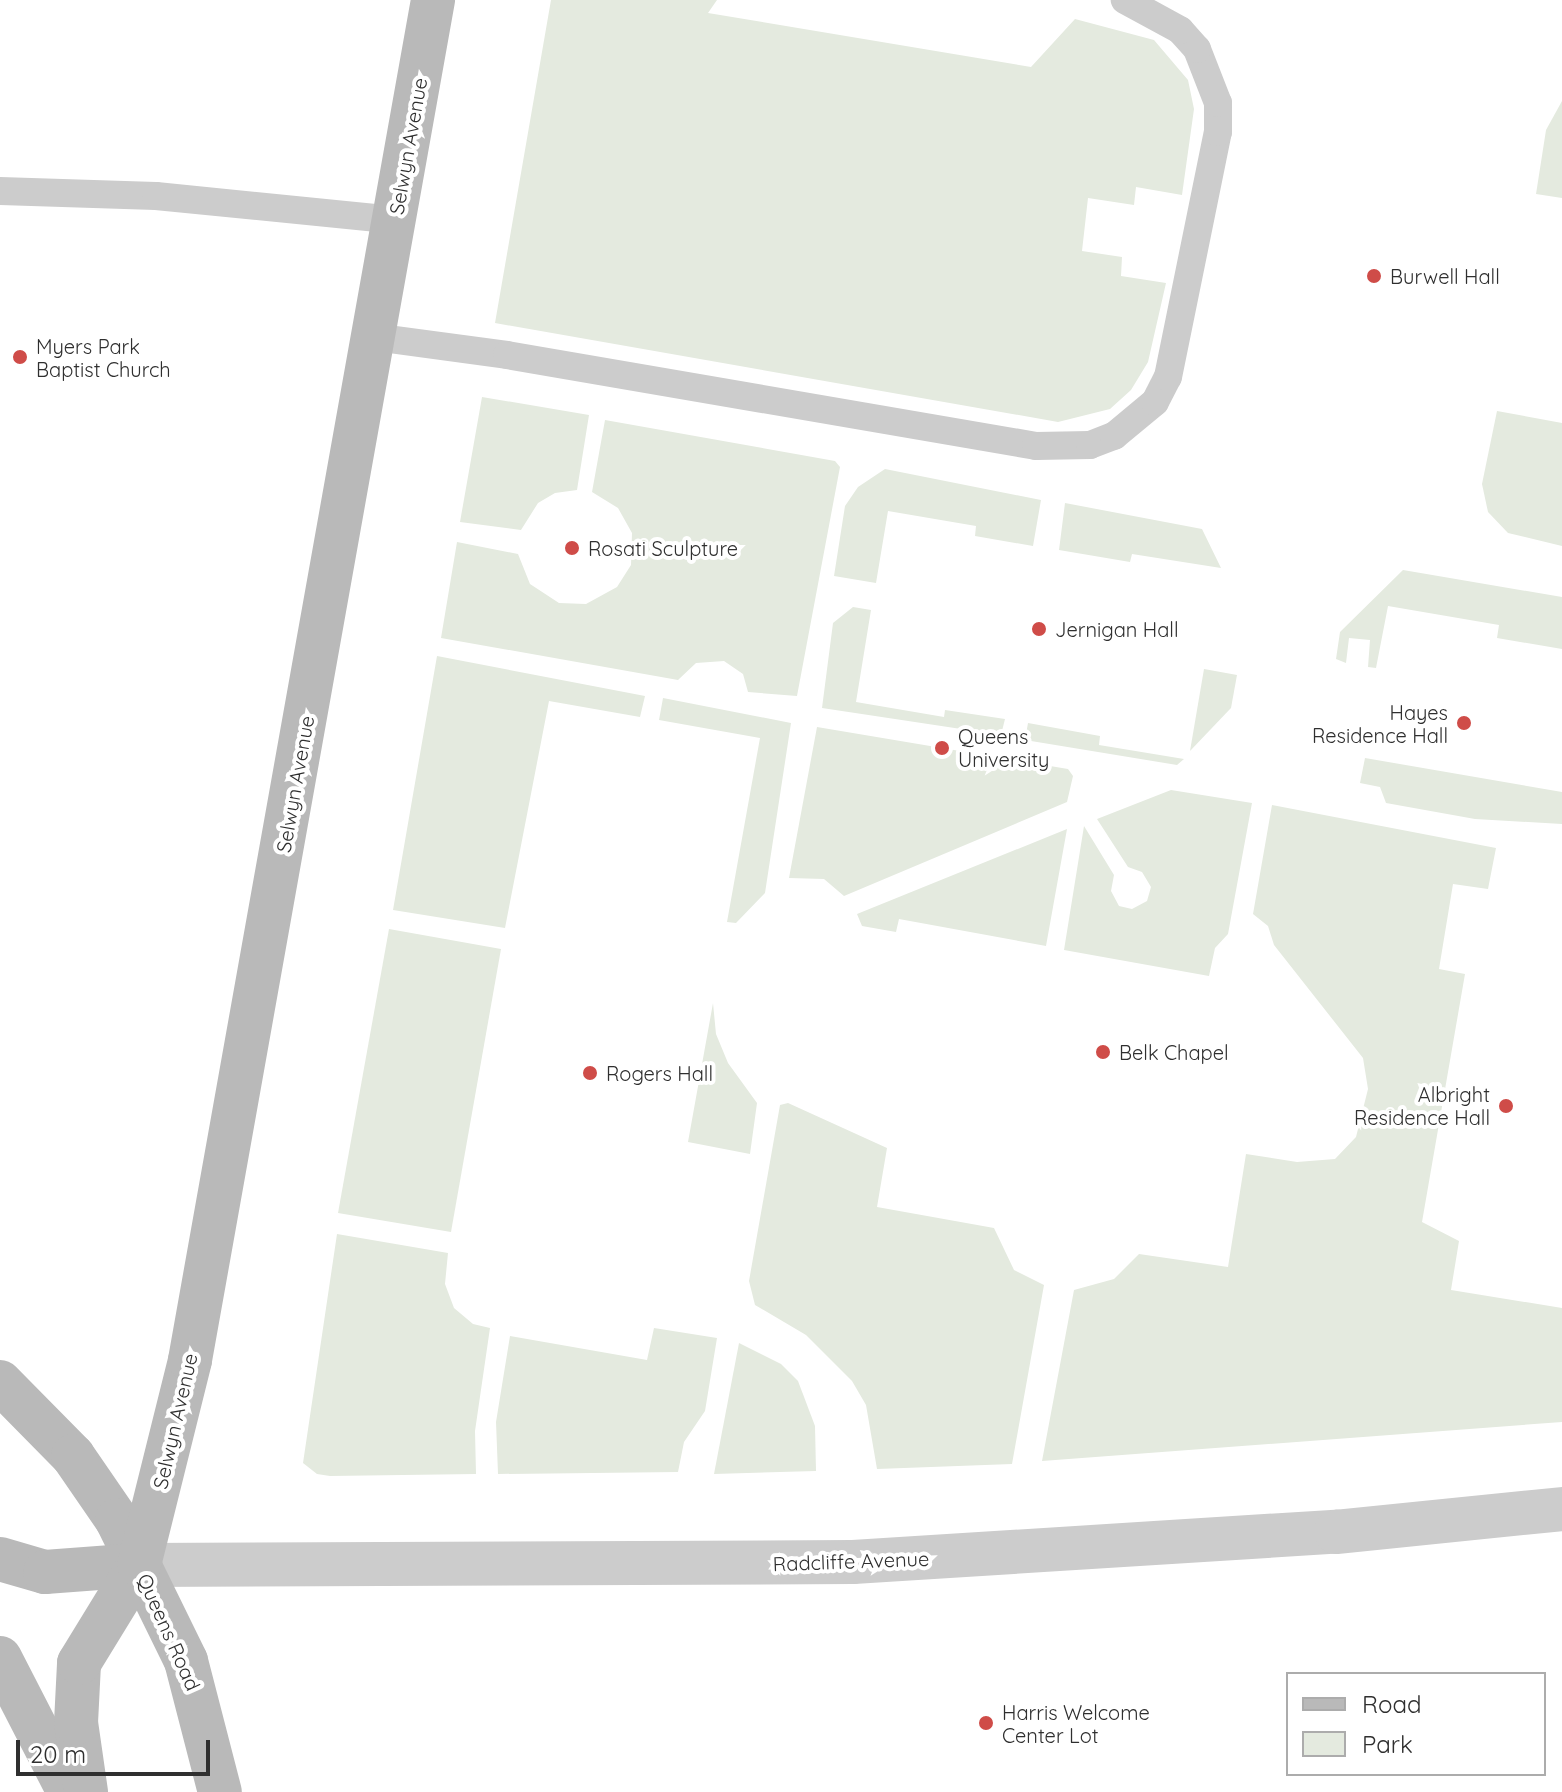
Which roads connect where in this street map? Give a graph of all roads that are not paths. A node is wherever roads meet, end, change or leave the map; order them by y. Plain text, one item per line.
1 (433, 0) edge
2 (1125, 0) edge
3 (0, 191) edge
4 (395, 220) junction
5 (374, 337) junction
6 (0, 1382) edge
7 (1562, 1509) edge
8 (0, 1559) edge
9 (139, 1565) junction
10 (0, 1658) edge
11 (69, 1792) edge
12 (86, 1792) edge
13 (220, 1792) edge

1 - 4 street, Selwyn Avenue
2 - 5 lane
3 - 4 lane
4 - 5 street, Selwyn Avenue
5 - 9 street, Selwyn Avenue
6 - 9 street, Queens Road
7 - 9 street, Radcliffe Avenue
8 - 9 street, Queens Road
9 - 12 street, Queens Road
9 - 13 street, Queens Road
10 - 11 street

